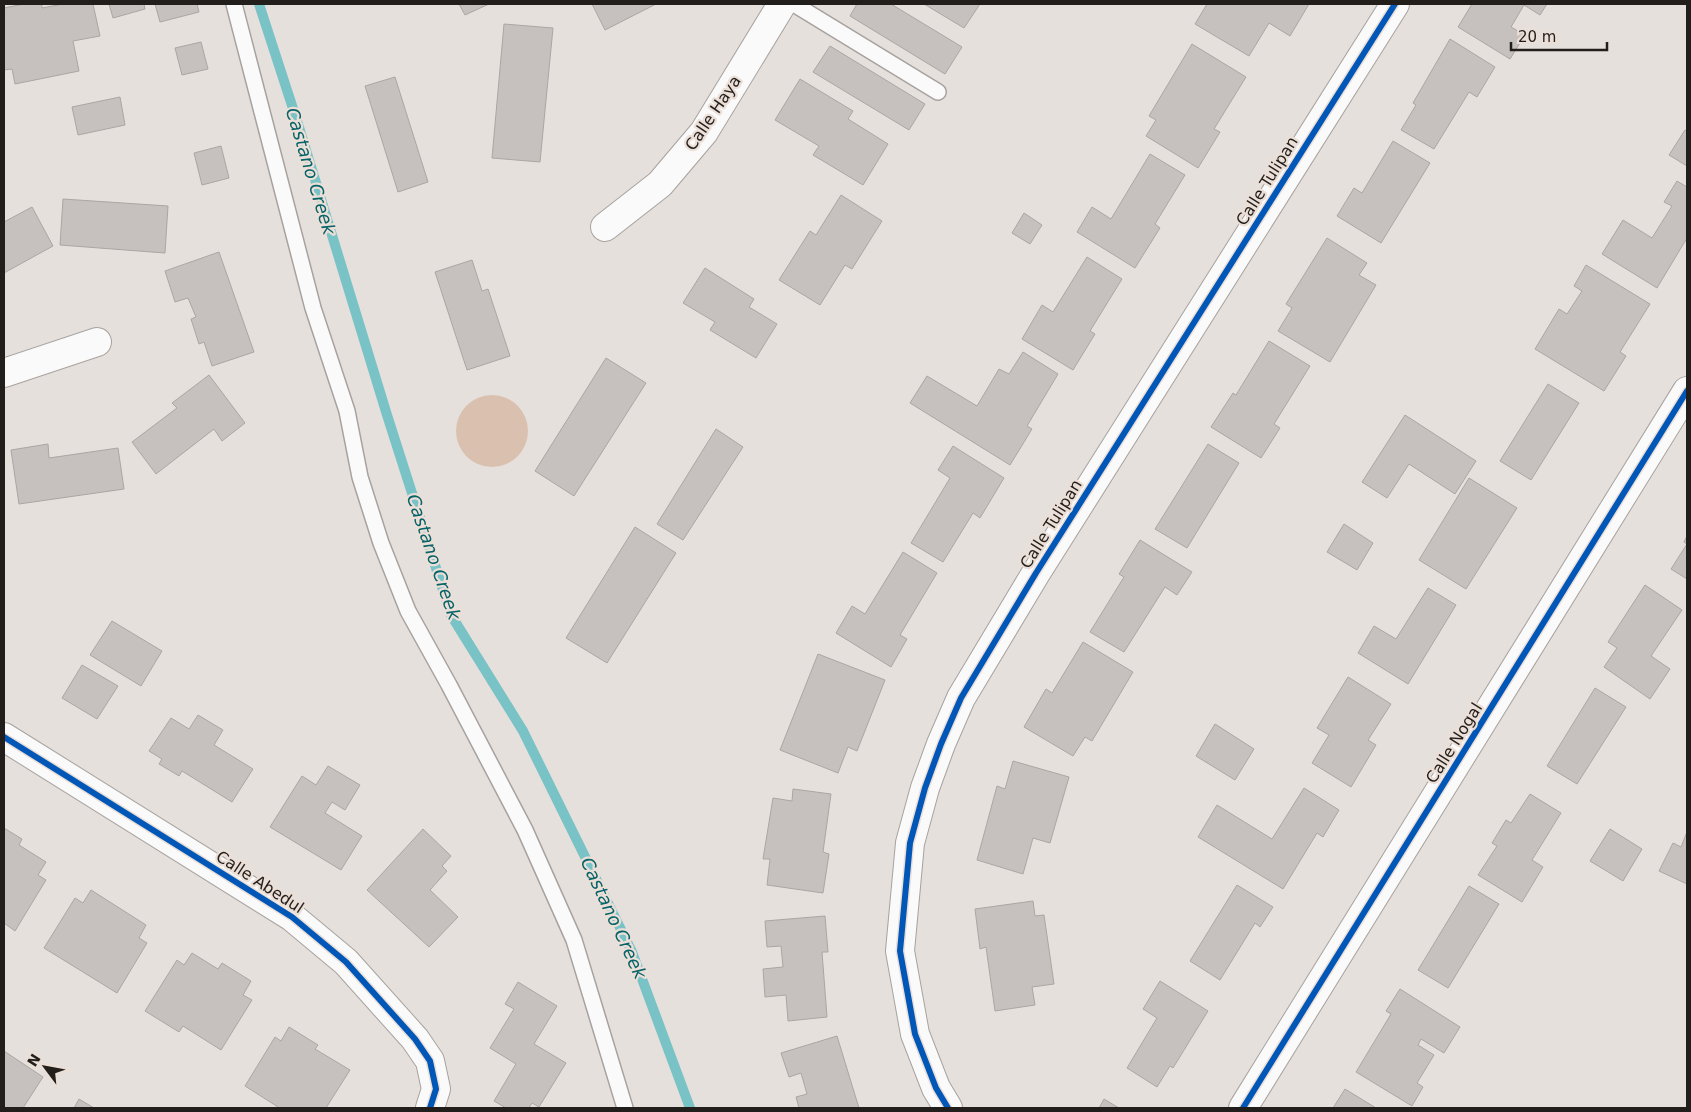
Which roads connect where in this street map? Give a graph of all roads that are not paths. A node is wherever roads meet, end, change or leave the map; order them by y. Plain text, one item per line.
1 (234, 4) edge
2 (782, 4) edge
3 (794, 4) edge
4 (1395, 4) edge
5 (938, 92) dead end
6 (605, 227) dead end
7 (97, 342) dead end
8 (4, 373) edge
9 (1687, 391) edge
10 (4, 737) edge
11 (430, 1108) edge
12 (625, 1108) edge
13 (948, 1108) edge
14 (1244, 1108) edge

1 - 12 lane
2 - 6 street, Calle Haya
3 - 5 lane
4 - 13 street, Calle Tulipan
7 - 8 street
9 - 14 street, Calle Nogal
10 - 11 street, Calle Abedul

